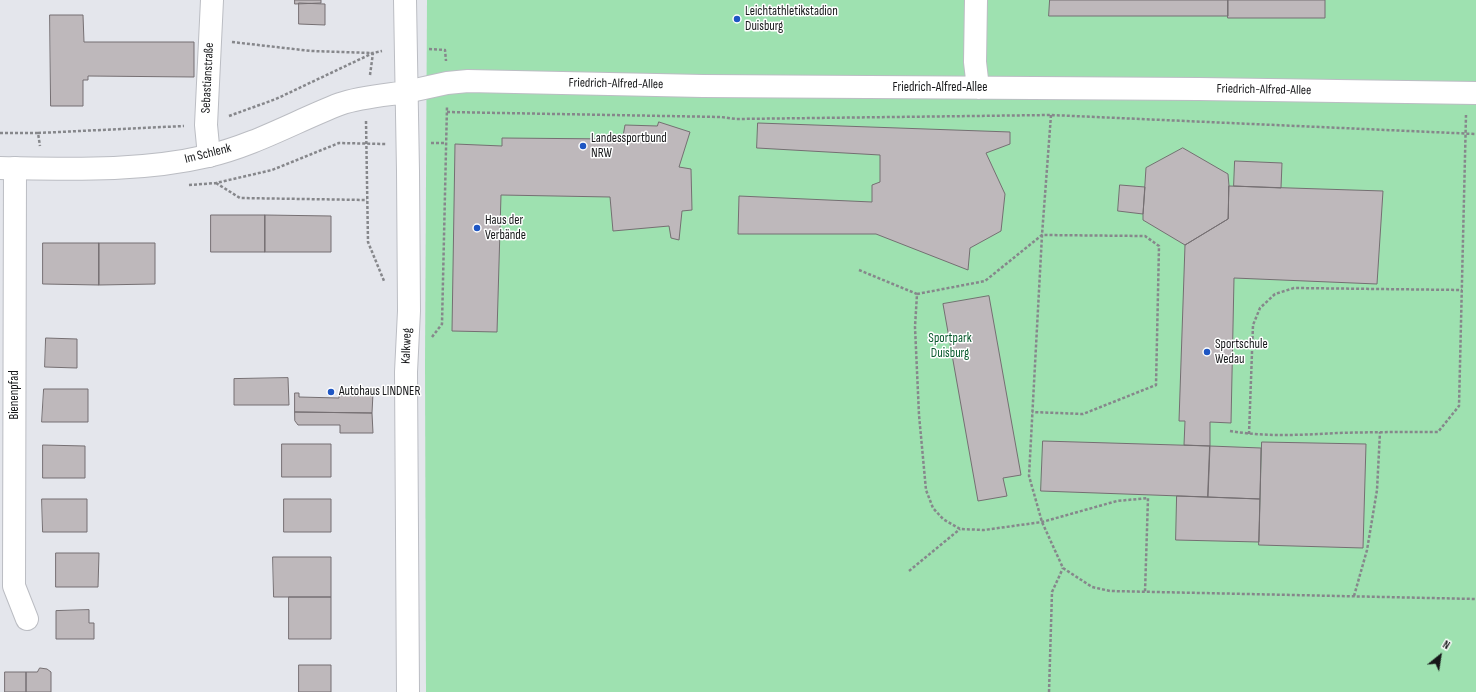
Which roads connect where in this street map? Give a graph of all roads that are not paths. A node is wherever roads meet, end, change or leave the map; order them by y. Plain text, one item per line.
1 (212, 0) edge
2 (405, 0) edge
3 (976, 0) edge
4 (978, 88) junction
5 (406, 92) junction
6 (1472, 93) edge
7 (209, 156) junction
8 (7, 168) edge
9 (27, 619) dead end
10 (408, 692) edge

1 - 7 street, Sebastianstraße
2 - 5 street, Kalkweg
3 - 4 street
4 - 5 street, Friedrich-Alfred-Allee
4 - 6 street, Friedrich-Alfred-Allee
5 - 7 street, Im Schlenk
5 - 10 street, Kalkweg
7 - 8 street, Im Schlenk
8 - 9 street, Bienenpfad

